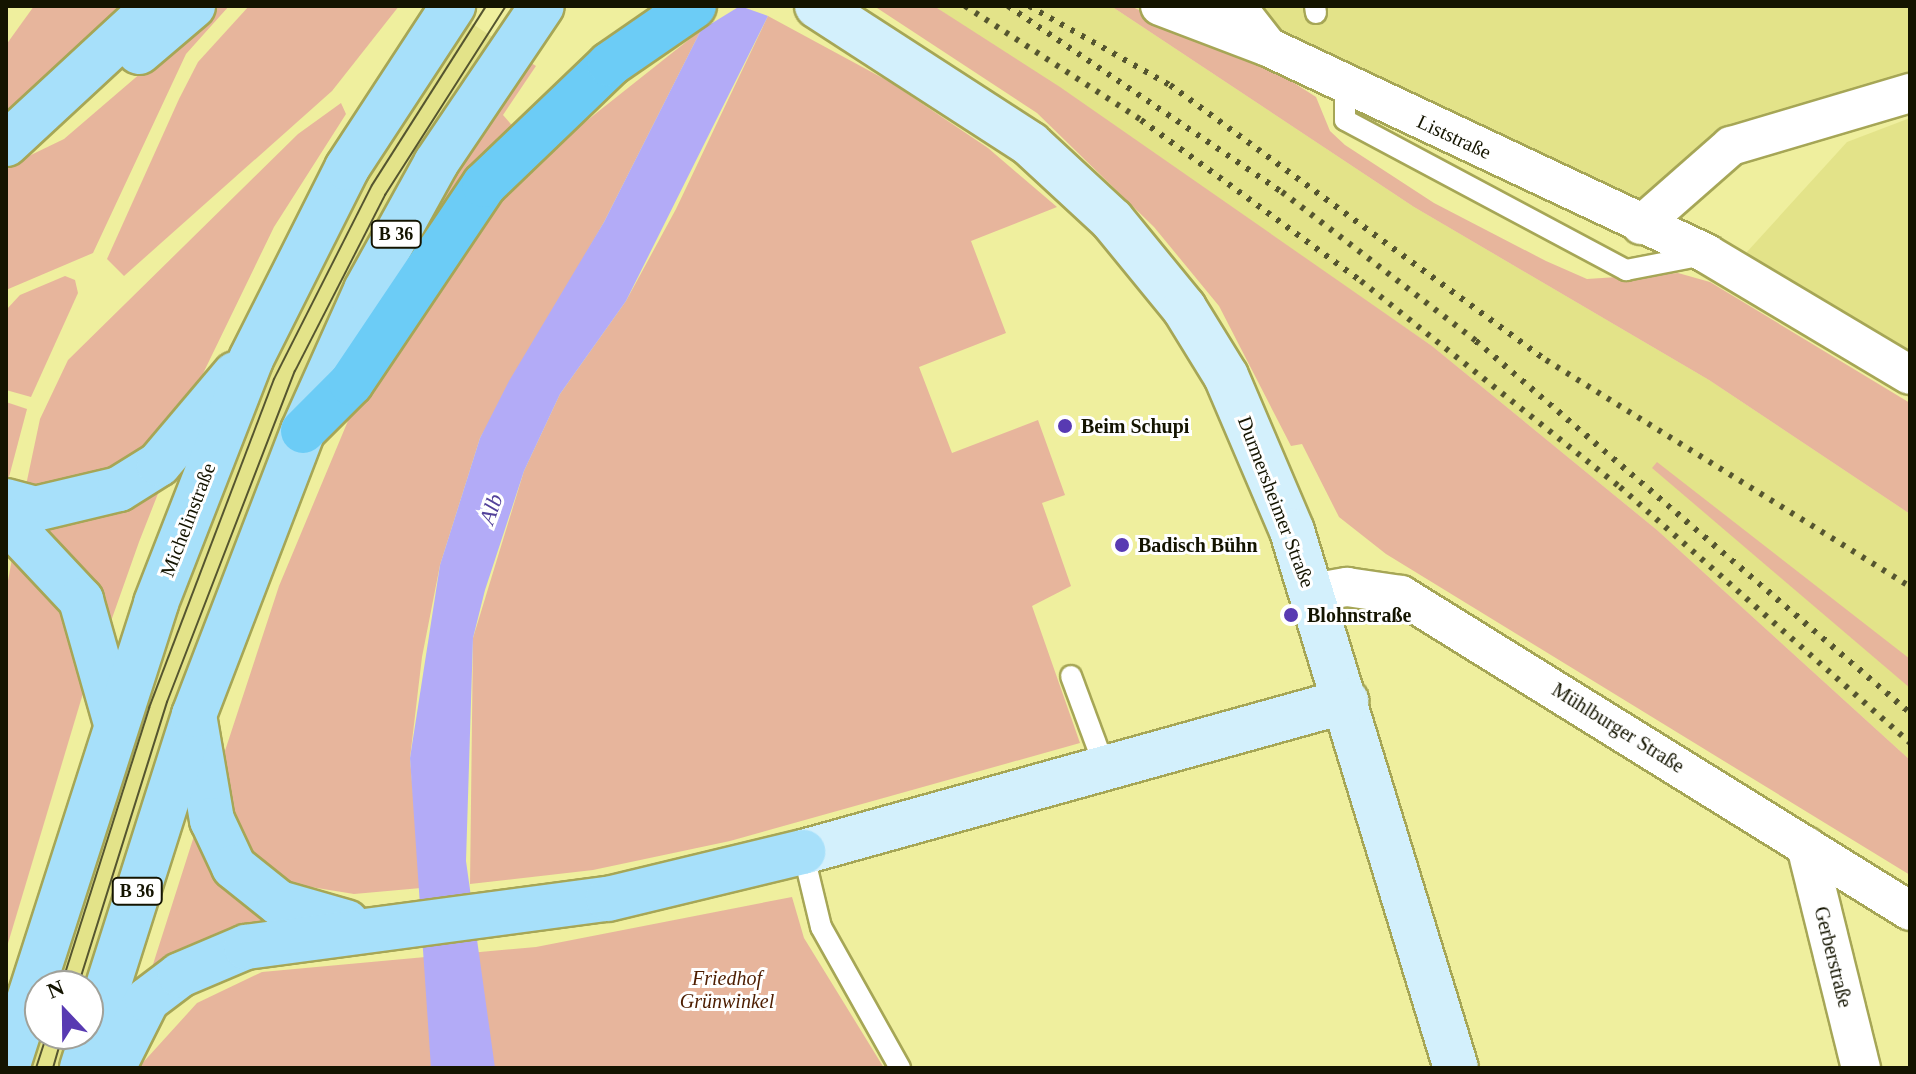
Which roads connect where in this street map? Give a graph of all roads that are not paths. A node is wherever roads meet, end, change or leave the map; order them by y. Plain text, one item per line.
1 (155, 6) edge
2 (193, 6) edge
3 (542, 6) edge
4 (694, 6) edge
5 (817, 6) edge
6 (1160, 6) edge
7 (1236, 6) edge
8 (452, 8) edge
9 (1268, 47) junction
10 (1345, 85) junction
11 (1910, 93) edge
12 (20, 133) edge
13 (1641, 225) junction
14 (1707, 254) junction
15 (251, 359) junction
16 (1910, 375) edge
17 (303, 431) junction
18 (6, 501) edge
19 (6, 520) edge
20 (1312, 593) junction
21 (1071, 676) dead end
22 (1346, 701) junction
23 (194, 715) junction
24 (116, 724) junction
25 (1105, 768) junction
26 (1806, 846) junction
27 (803, 852) junction
28 (1910, 911) edge
29 (298, 924) junction
30 (7, 1068) edge
31 (82, 1068) edge
32 (113, 1068) edge
33 (900, 1068) edge
34 (1456, 1068) edge
35 (1861, 1068) edge

1 - 12 main road
2 - 12 main road
3 - 17 main road, B 36
4 - 17 highway
5 - 20 street, Durmersheimer Straße
6 - 9 street, Liststraße
7 - 9 street, Liststraße
8 - 15 main road, Michelinstraße
9 - 10 street, Liststraße
10 - 13 street, Liststraße
10 - 14 lane
11 - 13 street
13 - 14 street, Liststraße
14 - 16 street, Liststraße
15 - 18 main road
15 - 24 main road, Michelinstraße
17 - 23 main road, B 36
19 - 24 main road
20 - 22 street, Durmersheimer Straße
20 - 26 street, Mühlburger Straße
21 - 25 lane
22 - 25 street
22 - 34 street, Durmersheimer Straße
23 - 29 main road
23 - 31 main road, B 36
24 - 30 main road, Michelinstraße
25 - 27 street
26 - 28 street, Mühlburger Straße
26 - 35 street, Gerberstraße
27 - 29 main road
27 - 33 lane
29 - 32 main road

